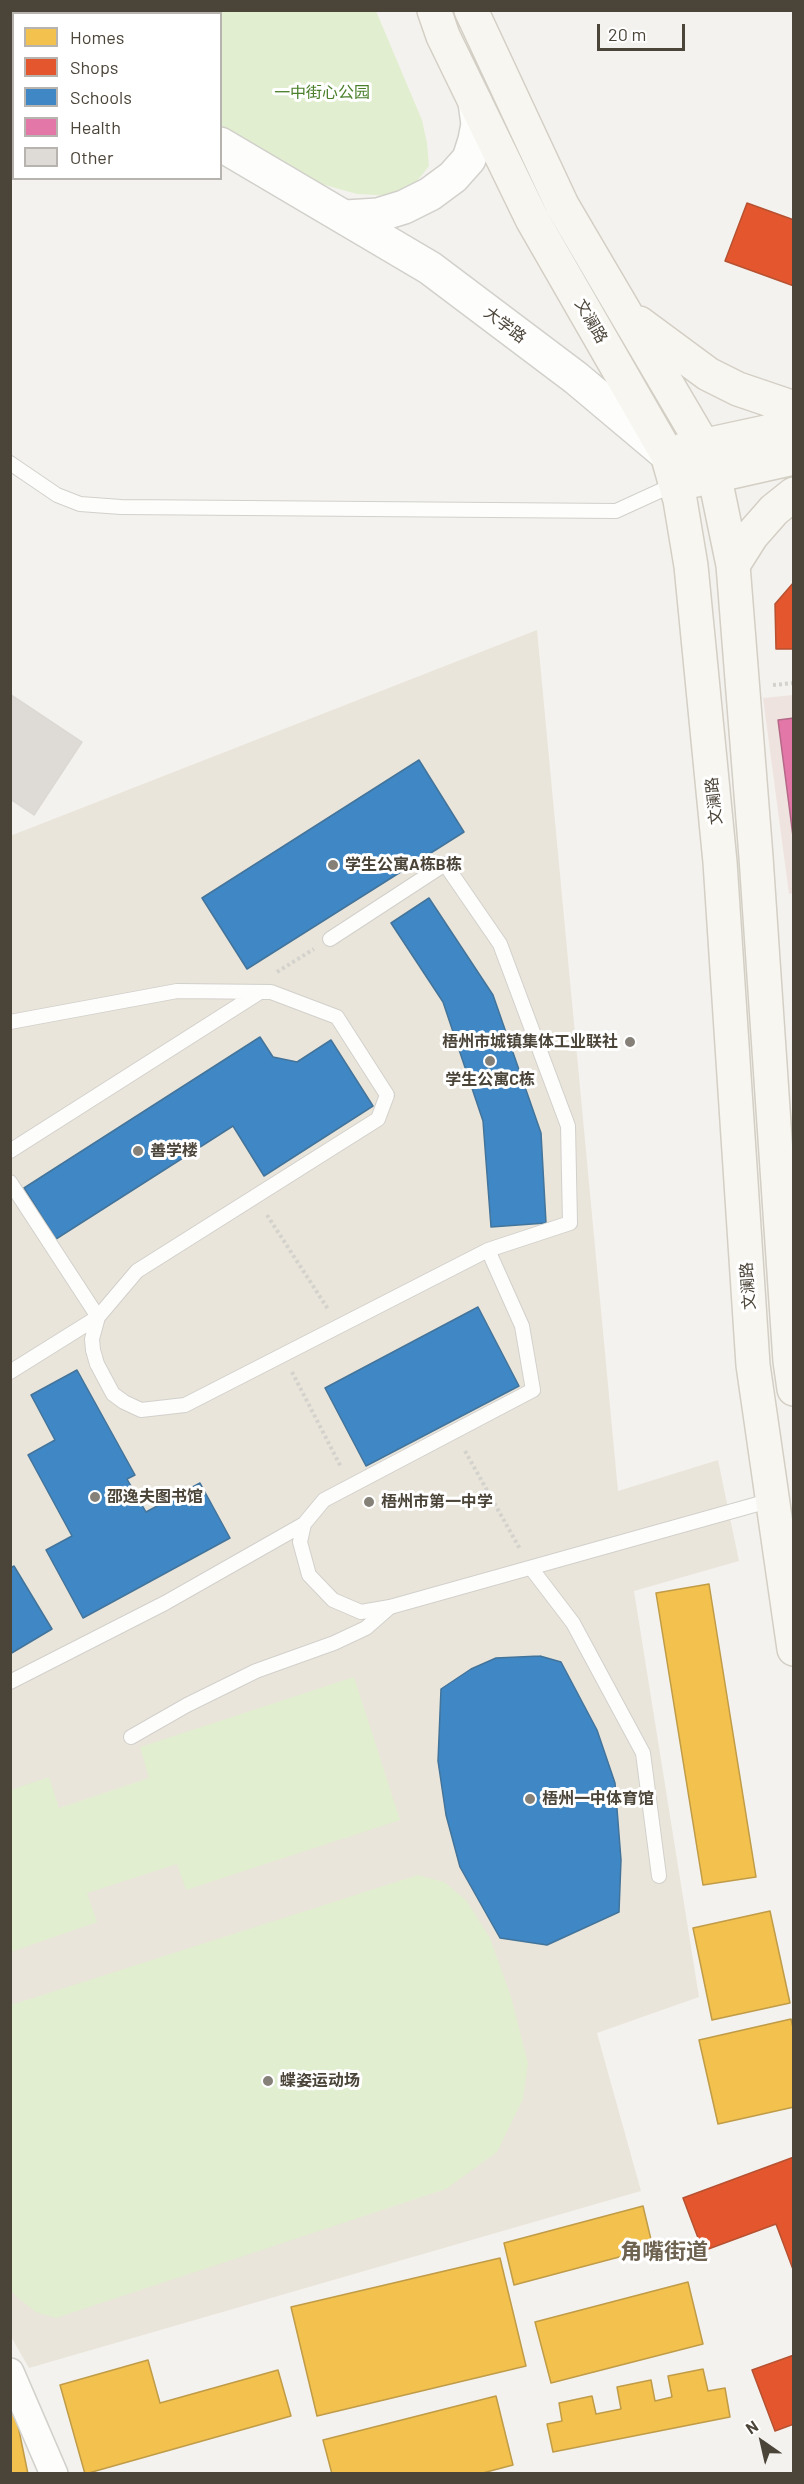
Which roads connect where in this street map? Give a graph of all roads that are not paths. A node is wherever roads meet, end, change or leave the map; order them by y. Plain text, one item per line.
1 (435, 10) edge
2 (471, 10) edge
3 (476, 102) junction
4 (222, 145) edge
5 (346, 217) junction
6 (622, 310) junction
7 (794, 408) edge
8 (794, 426) edge
9 (703, 445) junction
10 (794, 458) edge
11 (10, 463) edge
12 (671, 469) junction
13 (712, 476) junction
14 (794, 494) edge
15 (733, 565) junction
16 (330, 939) road end
17 (260, 992) junction
18 (10, 1022) edge
19 (10, 1151) edge
20 (10, 1182) edge
21 (488, 1250) junction
22 (98, 1317) junction
23 (10, 1372) edge
24 (794, 1389) edge
25 (772, 1500) junction
26 (304, 1524) junction
27 (531, 1568) junction
28 (390, 1607) junction
29 (794, 1649) edge
30 (10, 1682) edge
31 (131, 1737) dead end
32 (659, 1876) dead end
33 (10, 2372) edge
34 (54, 2474) edge

1 - 3 main road, 文澜路
2 - 6 main road, 文澜路
3 - 5 street
3 - 12 main road, 文澜路
4 - 5 street, 大学路
5 - 12 street, 大学路
6 - 7 main road
6 - 9 main road, 文澜路
8 - 9 main road
9 - 12 main road
9 - 13 main road, 文澜路
10 - 13 main road
11 - 12 lane
12 - 13 main road
12 - 25 main road, 文澜路
13 - 15 main road, 文澜路
14 - 15 main road
15 - 24 main road, 文澜路
16 - 21 lane
17 - 18 lane
17 - 19 lane
17 - 22 lane
20 - 22 lane
21 - 22 lane
21 - 26 lane
22 - 23 lane
25 - 27 lane
25 - 29 main road, 文澜路
26 - 28 lane
26 - 30 lane
27 - 28 lane
27 - 32 lane
28 - 31 lane
33 - 34 street

